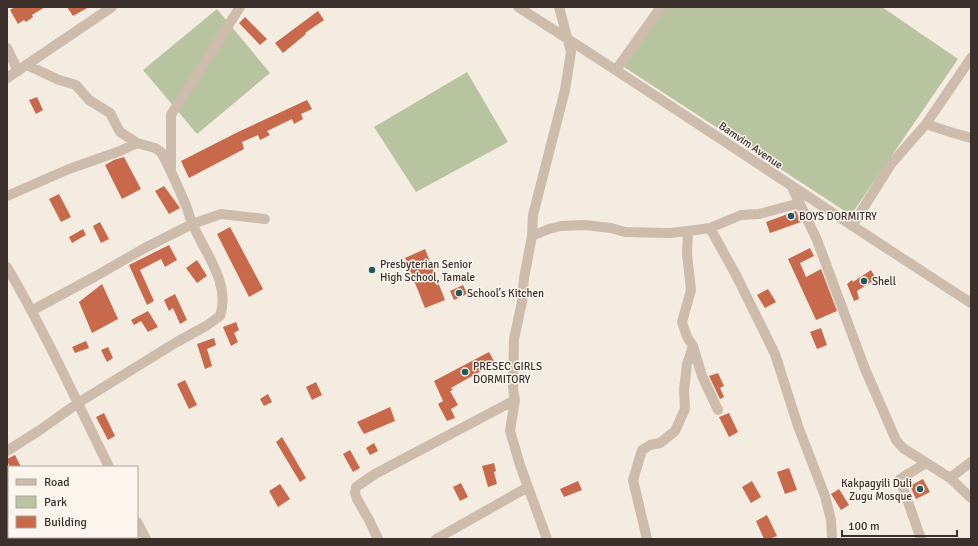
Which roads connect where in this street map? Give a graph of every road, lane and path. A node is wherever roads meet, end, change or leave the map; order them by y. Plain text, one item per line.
1 (112, 7) edge
2 (240, 7) edge
3 (518, 7) edge
4 (559, 7) edge
5 (661, 7) edge
6 (568, 39) junction
7 (7, 48) edge
8 (971, 58) edge
9 (22, 68) junction
10 (616, 70) junction
11 (7, 78) edge
12 (926, 124) junction
13 (971, 138) edge
14 (137, 142) junction
15 (171, 172) junction
16 (792, 187) junction
17 (7, 196) edge
18 (800, 202) junction
19 (265, 218) dead end
20 (192, 224) junction
21 (852, 226) junction
22 (710, 228) junction
23 (688, 231) junction
24 (532, 236) junction
25 (7, 267) edge
26 (971, 303) edge
27 (31, 311) junction
28 (693, 346) junction
29 (515, 400) junction
30 (78, 403) junction
31 (718, 410) dead end
32 (7, 451) edge
33 (971, 462) edge
34 (926, 463) junction
35 (109, 466) edge
36 (950, 478) junction
37 (528, 487) junction
38 (971, 498) edge
39 (138, 524) edge
40 (146, 539) edge
41 (378, 539) edge
42 (436, 539) edge
43 (547, 539) edge
44 (647, 539) edge
45 (832, 539) edge
46 (921, 539) edge

1 - 9 street
2 - 15 street
3 - 6 street, Bamvim Avenue
4 - 6 street
5 - 10 street
6 - 10 street, Bamvim Avenue
6 - 24 street
7 - 9 street
8 - 12 street
9 - 11 street
9 - 14 street
10 - 16 street, Bamvim Avenue
12 - 13 street
12 - 21 street
14 - 15 street
14 - 17 street
15 - 20 street
16 - 18 street
16 - 21 street, Bamvim Avenue
18 - 22 street
18 - 34 street
19 - 20 street
20 - 27 street
20 - 30 street
21 - 26 street, Bamvim Avenue
22 - 23 street
22 - 45 street
23 - 24 street
23 - 28 street
24 - 29 street
25 - 27 street
27 - 30 street
28 - 31 street
28 - 44 street
29 - 37 street
29 - 41 street
30 - 32 street
30 - 35 street
33 - 36 street
34 - 36 street
34 - 46 street
36 - 38 street
37 - 42 street
37 - 43 street
39 - 40 street

